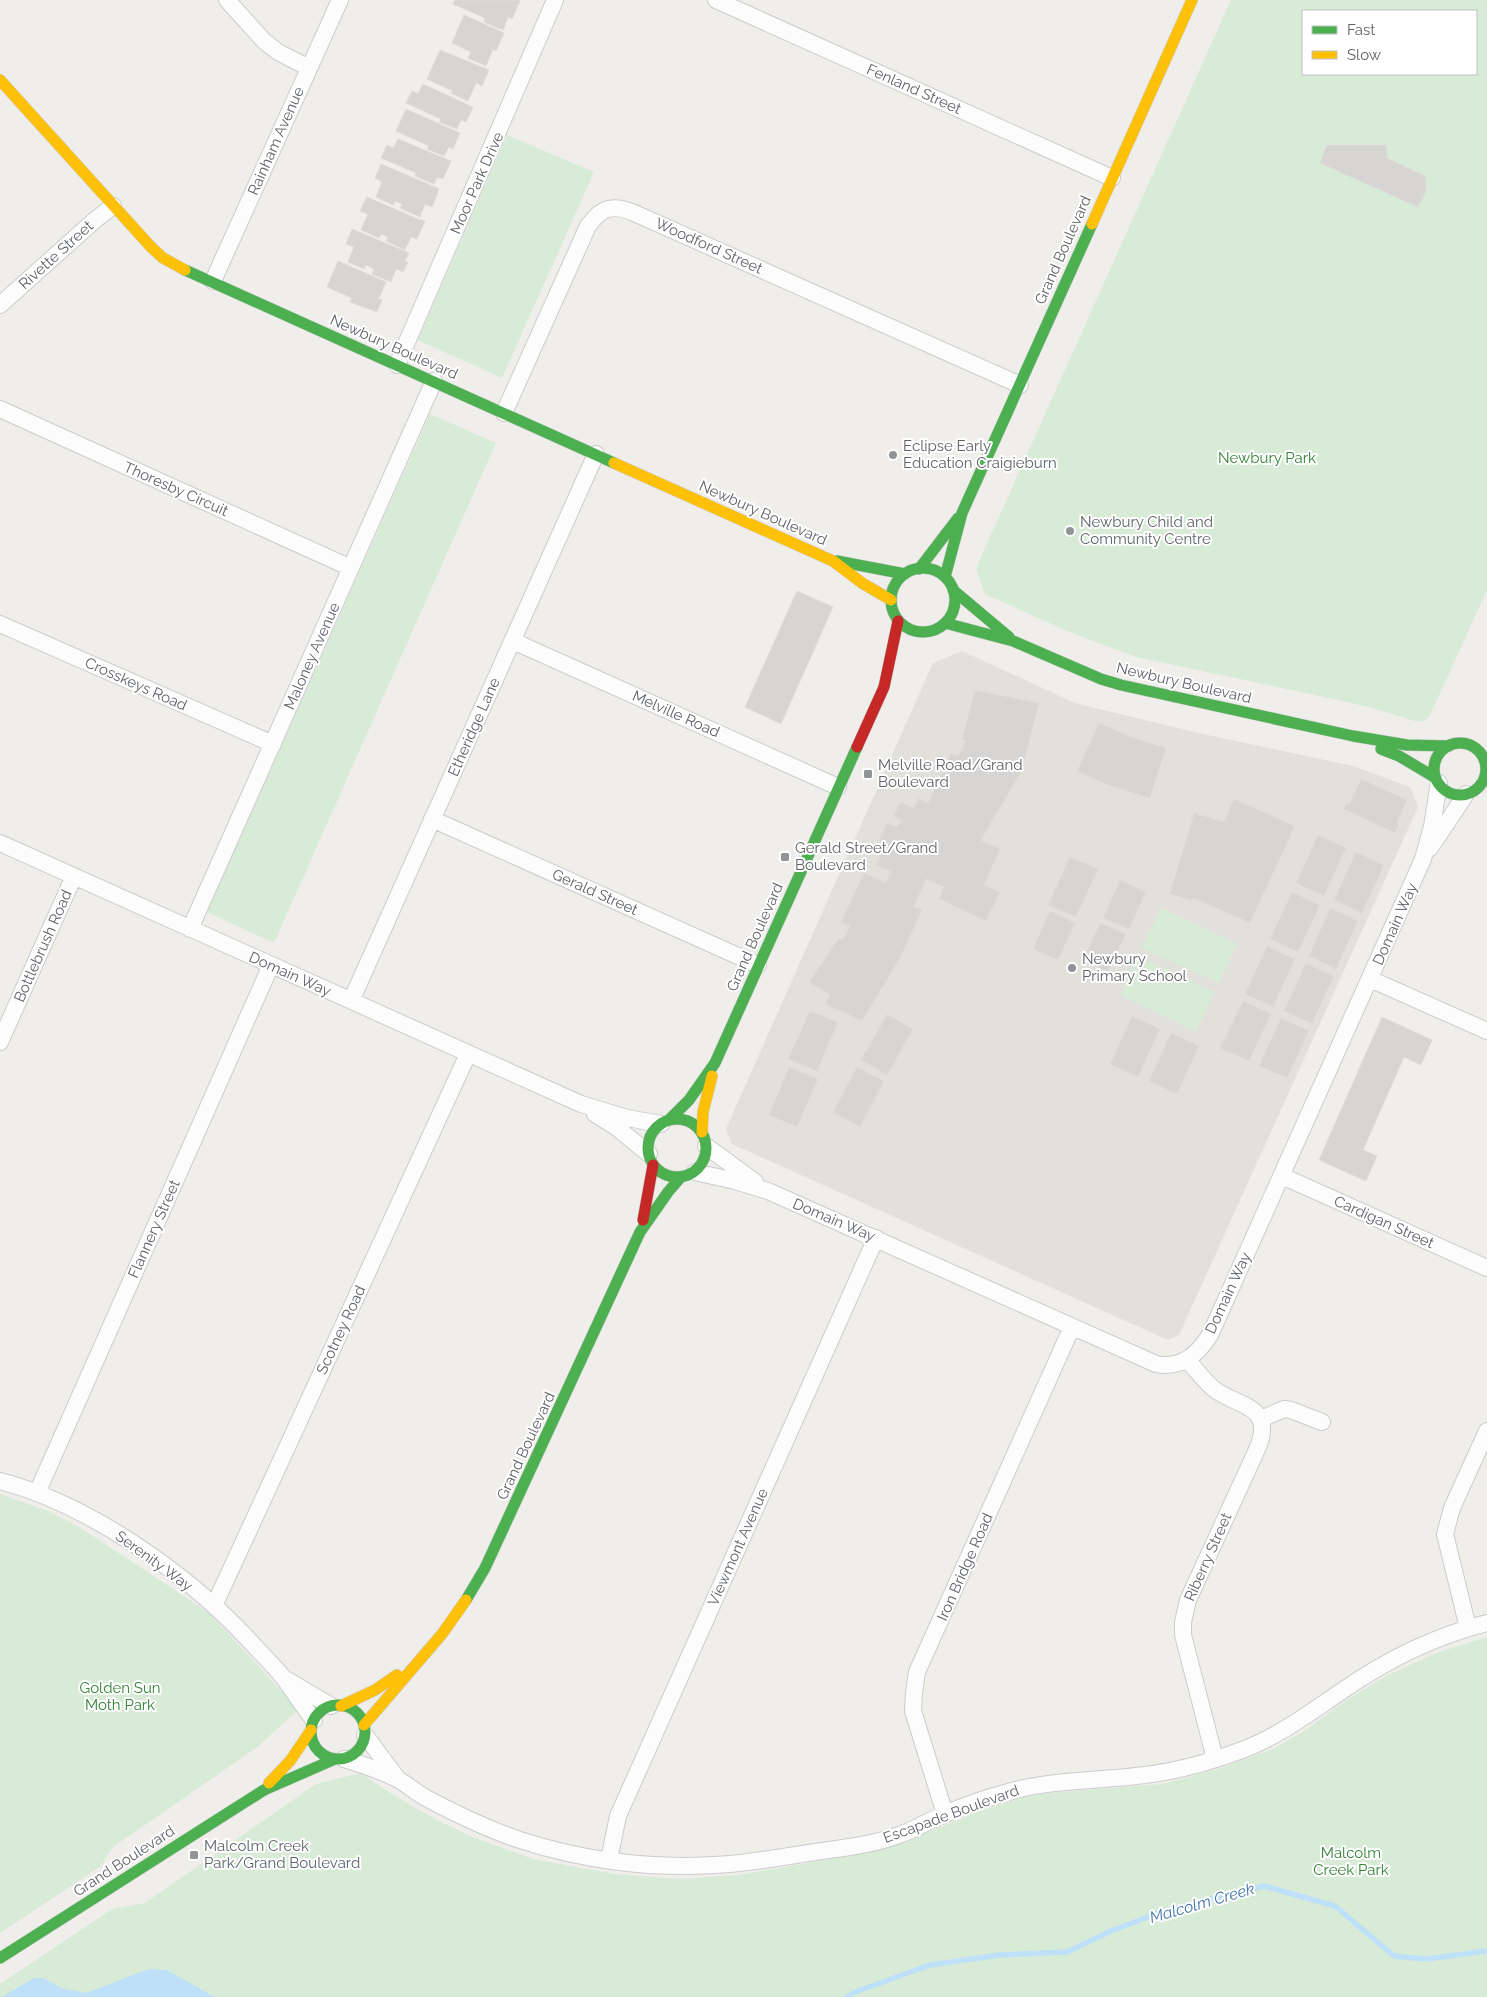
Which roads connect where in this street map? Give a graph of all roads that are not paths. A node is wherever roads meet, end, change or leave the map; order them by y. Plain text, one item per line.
1 (227, 0) edge
2 (340, 0) edge
3 (555, 0) edge
4 (716, 0) edge
5 (1192, 0) edge
6 (309, 68) junction
7 (0, 80) edge
8 (1112, 178) junction
9 (113, 206) junction
10 (214, 281) junction
11 (0, 305) edge
12 (398, 365) junction
13 (434, 382) junction
14 (1020, 385) junction
15 (0, 410) edge
16 (504, 413) junction
17 (596, 454) junction
18 (962, 513) junction
19 (833, 561) junction
20 (352, 568) junction
21 (919, 569) junction
22 (905, 574) junction
23 (945, 577) junction
24 (953, 590) junction
25 (891, 600) junction
26 (898, 621) junction
27 (0, 624) edge
28 (945, 624) junction
29 (512, 641) junction
30 (1014, 641) junction
31 (898, 667) dead end
32 (884, 687) junction
33 (1353, 736) junction
34 (273, 744) junction
35 (1449, 746) junction
36 (1486, 761) edge
37 (1437, 781) junction
38 (838, 787) junction
39 (1469, 793) junction
40 (1487, 794) edge
41 (432, 819) junction
42 (0, 843) edge
43 (1424, 859) junction
44 (74, 876) junction
45 (190, 929) junction
46 (271, 965) junction
47 (758, 965) junction
48 (1370, 979) junction
49 (351, 1001) junction
50 (1487, 1031) edge
51 (0, 1042) edge
52 (468, 1054) junction
53 (715, 1063) junction
54 (581, 1104) junction
55 (665, 1122) junction
56 (704, 1139) junction
57 (651, 1159) junction
58 (688, 1174) junction
59 (1282, 1176) junction
60 (768, 1191) junction
61 (640, 1232) junction
62 (876, 1238) junction
63 (1487, 1268) edge
64 (1072, 1327) junction
65 (1187, 1360) junction
66 (1261, 1418) junction
67 (1322, 1422) dead end
68 (1487, 1431) edge
69 (0, 1481) edge
70 (37, 1493) junction
71 (214, 1606) junction
72 (1487, 1623) edge
73 (1468, 1628) junction
74 (420, 1660) junction
75 (283, 1678) junction
76 (336, 1706) junction
77 (313, 1725) junction
78 (364, 1730) junction
79 (340, 1759) junction
80 (1215, 1759) junction
81 (398, 1779) junction
82 (264, 1790) junction
83 (945, 1814) junction
84 (609, 1860) junction
85 (0, 1958) edge

1 - 6 street
2 - 6 street, Rainham Avenue
3 - 12 street, Moor Park Drive
4 - 8 street, Fenland Street
5 - 8 street, Grand Boulevard
6 - 10 street, Rainham Avenue
7 - 9 street, Newbury Boulevard
8 - 14 street, Grand Boulevard
9 - 10 street, Newbury Boulevard
9 - 11 street, Rivette Street
10 - 12 street, Newbury Boulevard
12 - 13 street, Newbury Boulevard
13 - 16 street, Newbury Boulevard
13 - 20 street, Maloney Avenue
14 - 16 street, Woodford Street
14 - 18 street, Grand Boulevard
15 - 20 street, Thoresby Circuit
16 - 17 street, Newbury Boulevard
17 - 19 street, Newbury Boulevard
17 - 29 street, Etheridge Lane
18 - 21 street, Grand Boulevard
18 - 23 street, Grand Boulevard
19 - 22 street, Newbury Boulevard
19 - 25 street, Newbury Boulevard
20 - 34 street, Maloney Avenue
21 - 22 street
21 - 23 street
22 - 25 street
23 - 24 street
24 - 28 street
24 - 30 street, Newbury Boulevard
25 - 26 street
26 - 28 street
26 - 32 street, Grand Boulevard
27 - 34 street, Crosskeys Road
28 - 30 street, Newbury Boulevard
29 - 38 street, Melville Road
29 - 41 street, Etheridge Lane
30 - 33 street, Newbury Boulevard
31 - 32 street, Grand Boulevard
32 - 38 street, Grand Boulevard
33 - 35 street, Newbury Boulevard
33 - 37 street, Newbury Boulevard
34 - 45 street, Maloney Avenue
35 - 36 street
35 - 37 street
36 - 39 street
37 - 39 street
37 - 43 street, Domain Way
38 - 47 street, Grand Boulevard
39 - 40 street
39 - 43 street, Domain Way
41 - 47 street, Gerald Street
41 - 49 street, Etheridge Lane
42 - 44 street, Domain Way
43 - 48 street, Domain Way
44 - 45 street, Domain Way
44 - 51 street, Bottlebrush Road
45 - 46 street, Domain Way
46 - 49 street, Domain Way
46 - 70 street, Flannery Street
47 - 53 street, Grand Boulevard
48 - 50 street
48 - 59 street, Domain Way
49 - 52 street, Domain Way
52 - 54 street, Domain Way
52 - 71 street, Scotney Road
53 - 55 street, Grand Boulevard
53 - 56 street, Grand Boulevard
54 - 55 street, Domain Way
54 - 57 street, Domain Way
55 - 56 street
55 - 57 street
56 - 58 street
56 - 60 street, Domain Way
57 - 58 street
57 - 61 street, Grand Boulevard
58 - 60 street, Domain Way
58 - 61 street, Grand Boulevard
59 - 63 street, Cardigan Street
59 - 65 street, Domain Way
60 - 62 street, Domain Way
61 - 74 street, Grand Boulevard
62 - 64 street, Domain Way
62 - 84 street, Viewmont Avenue
64 - 65 street, Domain Way
64 - 83 street, Iron Bridge Road
65 - 66 street
66 - 67 street
66 - 80 street, Riberry Street
68 - 73 street
69 - 70 street, Serenity Way
70 - 71 street, Serenity Way
71 - 75 street, Serenity Way
72 - 73 street, Escapade Boulevard
73 - 80 street, Escapade Boulevard
74 - 76 street, Grand Boulevard
74 - 78 street, Grand Boulevard
75 - 76 street, Serenity Way
75 - 77 street, Serenity Way
76 - 77 street
76 - 78 street
77 - 79 street
77 - 82 street, Grand Boulevard
78 - 79 street
78 - 81 street, Escapade Boulevard
79 - 81 street, Escapade Boulevard
79 - 82 street, Grand Boulevard
80 - 83 street, Escapade Boulevard
81 - 84 street, Escapade Boulevard
82 - 85 street, Grand Boulevard
83 - 84 street, Escapade Boulevard

